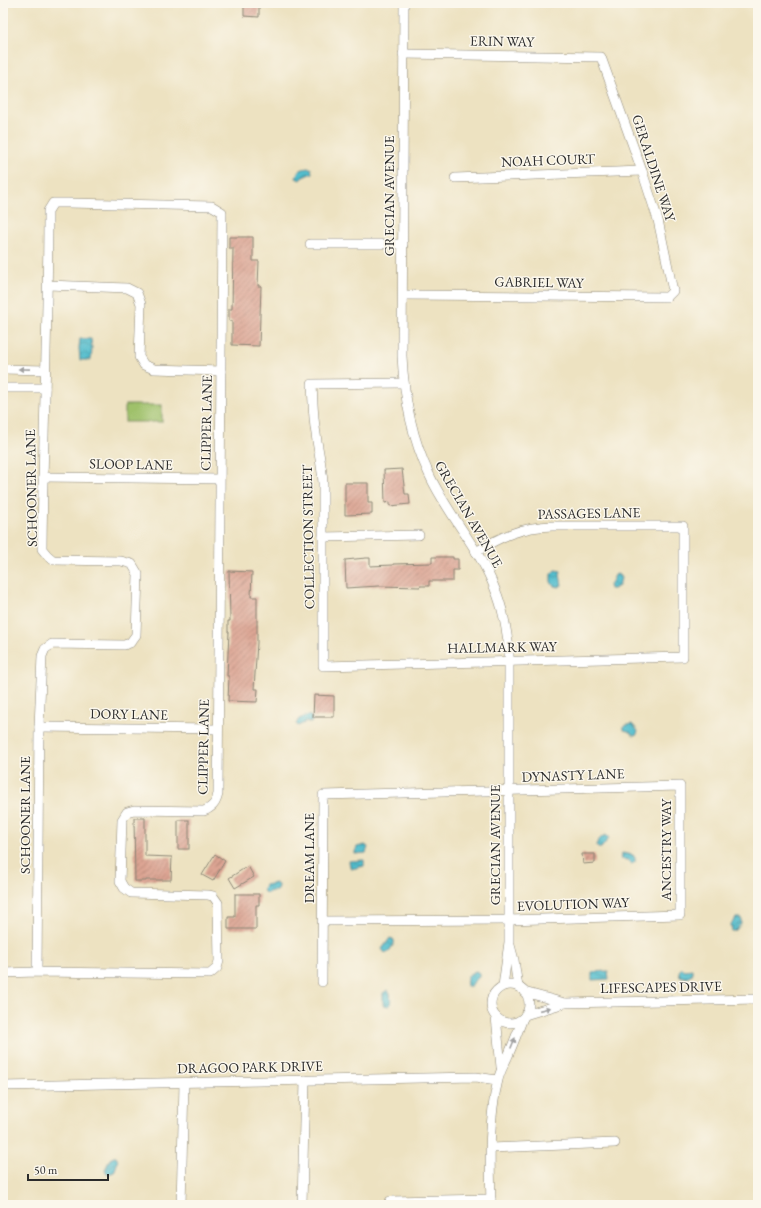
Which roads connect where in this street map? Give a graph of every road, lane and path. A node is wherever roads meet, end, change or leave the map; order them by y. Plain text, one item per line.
1 (404, 3) edge
2 (403, 54) junction
3 (601, 57) joint
4 (642, 171) junction
5 (454, 178) dead end
6 (222, 212) joint
7 (310, 244) dead end
8 (403, 244) junction
9 (48, 285) junction
10 (673, 291) joint
11 (402, 295) junction
12 (3, 369) edge
13 (45, 370) junction
14 (221, 371) junction
15 (404, 383) junction
16 (3, 388) edge
17 (45, 388) junction
18 (43, 477) junction
19 (219, 480) junction
20 (419, 535) dead end
21 (323, 537) junction
22 (476, 552) junction
23 (683, 657) joint
24 (509, 661) junction
25 (323, 666) joint
26 (39, 727) junction
27 (218, 729) junction
28 (680, 786) joint
29 (509, 790) junction
30 (323, 795) joint
31 (680, 915) joint
32 (322, 920) junction
33 (508, 920) junction
34 (509, 942) junction
35 (37, 972) junction
36 (3, 974) edge
37 (322, 982) dead end
38 (503, 986) junction
39 (521, 989) junction
40 (758, 998) edge
41 (565, 1003) junction
42 (524, 1016) junction
43 (496, 1017) junction
44 (501, 1067) junction
45 (305, 1080) junction
46 (498, 1080) junction
47 (184, 1083) junction
48 (3, 1086) edge
49 (614, 1143) dead end
50 (491, 1148) junction
51 (390, 1201) dead end
52 (491, 1202) edge
53 (181, 1205) edge
54 (302, 1205) edge

1 - 2 street, GRECIAN AVENUE
2 - 3 street, ERIN WAY
2 - 8 street, GRECIAN AVENUE
3 - 4 street, GERALDINE WAY
4 - 5 street, NOAH COURT
4 - 10 street, GERALDINE WAY
6 - 9 street, SCHOONER LANE
6 - 14 street, CLIPPER LANE
7 - 8 street
8 - 11 street, GRECIAN AVENUE
9 - 13 street, SCHOONER LANE
9 - 14 street
10 - 11 street, GABRIEL WAY
11 - 15 street, GRECIAN AVENUE
13 -> 12 street
13 - 17 street, SCHOONER LANE
14 - 19 street, CLIPPER LANE
15 - 21 street, COLLECTION STREET
15 - 22 street, GRECIAN AVENUE
16 - 17 street
17 - 18 street, SCHOONER LANE
18 - 19 street, SLOOP LANE
18 - 26 street, SCHOONER LANE
19 - 27 street, CLIPPER LANE
20 - 21 street
21 - 25 street, COLLECTION STREET
22 - 23 street, PASSAGES LANE
22 - 24 street, GRECIAN AVENUE
23 - 24 street, HALLMARK WAY
24 - 25 street, HALLMARK WAY
24 - 29 street, GRECIAN AVENUE
26 - 27 street, DORY LANE
26 - 35 street, SCHOONER LANE
27 - 35 street, CLIPPER LANE
28 - 29 street, DYNASTY LANE
28 - 31 street, ANCESTRY WAY
29 - 30 street, DYNASTY LANE
29 - 33 street, GRECIAN AVENUE
30 - 32 street, DREAM LANE
31 - 33 street, EVOLUTION WAY
32 - 33 street, EVOLUTION WAY
32 - 37 street, DREAM LANE
33 - 34 street, GRECIAN AVENUE
34 - 38 street, GRECIAN AVENUE
34 - 39 street, GRECIAN AVENUE
35 - 36 street, CLIPPER LANE
38 - 39 street
38 - 43 street
39 - 41 street, LIFESCAPES DRIVE
39 - 42 street
40 - 41 street, LIFESCAPES DRIVE
42 -> 41 street, LIFESCAPES DRIVE
42 - 43 street
44 -> 42 street
43 - 44 street
44 - 46 street
45 - 46 street, DRAGOO PARK DRIVE
45 - 47 street, DRAGOO PARK DRIVE
45 - 54 street
46 - 50 street
47 - 48 street, DRAGOO PARK DRIVE
47 - 53 street
49 - 50 street
50 - 52 street
51 - 52 street

